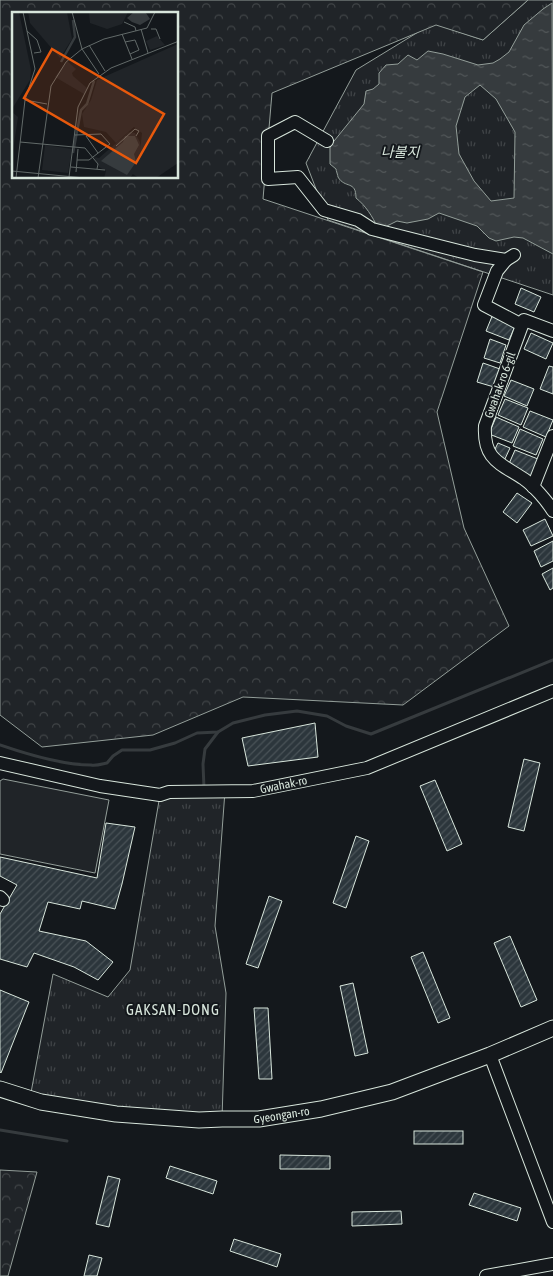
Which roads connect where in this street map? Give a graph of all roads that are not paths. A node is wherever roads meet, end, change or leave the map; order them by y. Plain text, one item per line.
1 (327, 141) dead end
2 (523, 322) junction
3 (553, 332) edge
4 (553, 436) edge
5 (532, 487) junction
6 (553, 511) edge
7 (553, 690) edge
8 (0, 763) edge
9 (553, 1028) edge
10 (490, 1055) junction
11 (0, 1089) edge
12 (553, 1222) edge
13 (553, 1264) edge
14 (486, 1276) edge

1 - 2 street
2 - 3 street
2 - 5 street, Gwahak-ro 6-gil
4 - 5 street
5 - 6 street, Gwahak-ro 6-gil
7 - 8 street, Gwahak-ro
9 - 10 main road, Gyeongan-ro
10 - 11 main road, Gyeongan-ro
10 - 12 street
13 - 14 street

